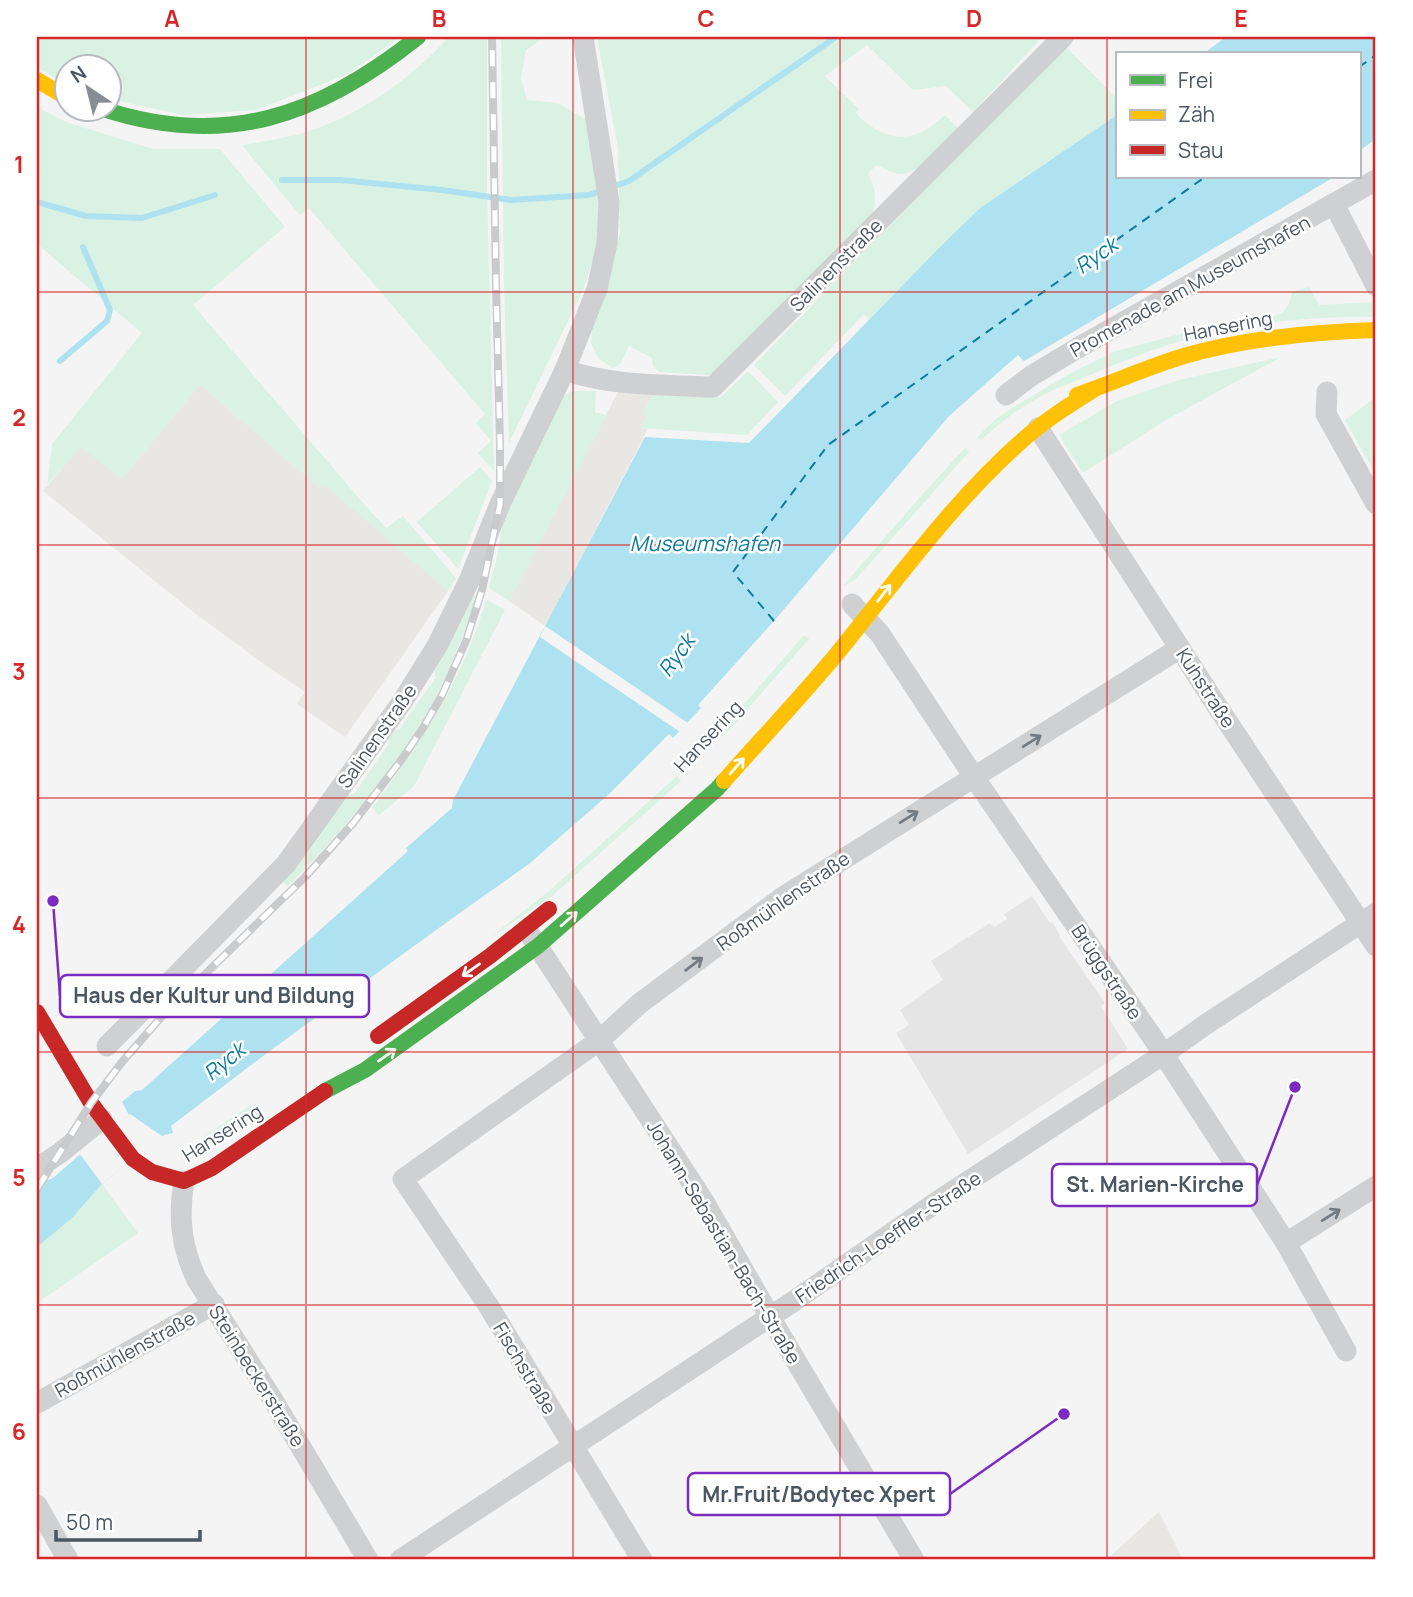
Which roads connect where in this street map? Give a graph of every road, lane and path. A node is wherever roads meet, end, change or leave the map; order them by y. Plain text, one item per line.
1 (418, 37) edge
2 (583, 37) edge
3 (1063, 37) edge
4 (122, 115) edge
5 (1376, 180) edge
6 (1334, 205) junction
7 (1376, 286) edge
8 (1376, 330) edge
9 (565, 370) junction
10 (1095, 389) junction
11 (1328, 392) dead end
12 (1006, 395) dead end
13 (1038, 428) junction
14 (1003, 437) dead end
15 (1376, 504) edge
16 (856, 606) junction
17 (1180, 648) junction
18 (974, 777) junction
19 (565, 895) dead end
20 (1369, 918) edge
21 (532, 937) junction
22 (1376, 946) edge
23 (37, 1012) edge
24 (600, 1040) junction
25 (107, 1046) dead end
26 (364, 1046) dead end
27 (1164, 1054) junction
28 (347, 1062) dead end
29 (328, 1089) junction
30 (106, 1125) junction
31 (37, 1168) edge
32 (403, 1179) joint
33 (184, 1181) junction
34 (1376, 1186) edge
35 (1286, 1243) junction
36 (214, 1304) junction
37 (770, 1317) junction
38 (1346, 1351) dead end
39 (37, 1403) edge
40 (573, 1447) junction
41 (37, 1505) edge
42 (68, 1560) edge
43 (368, 1560) edge
44 (400, 1560) edge
45 (642, 1560) edge
46 (914, 1560) edge

1 - 4 main road
2 - 9 street, Salinenstraße
3 - 9 street, Salinenstraße
5 - 6 street, Promenade am Museumshafen
6 - 7 street
6 - 12 street, Promenade am Museumshafen
8 - 10 main road, Hansering
9 - 25 street, Salinenstraße
10 - 13 main road, Hansering
10 - 14 main road, Hansering
11 - 15 street
16 -> 13 main road, Hansering
13 - 17 street, Kuhstraße
16 - 18 street, Brüggstraße
21 -> 16 main road, Hansering
18 -> 17 street, Roßmühlenstraße
17 - 20 street, Kuhstraße
24 -> 18 street, Roßmühlenstraße
18 - 27 street, Brüggstraße
19 - 21 main road, Hansering
20 - 22 street, Kuhstraße
20 - 27 street, Friedrich-Loeffler-Straße
21 - 24 street, Johann-Sebastian-Bach-Straße
21 -> 26 main road, Hansering
29 -> 21 main road, Hansering
23 - 30 main road
24 - 32 street, Roßmühlenstraße
24 - 37 street, Johann-Sebastian-Bach-Straße
27 - 35 street, Brüggstraße
27 - 37 street, Friedrich-Loeffler-Straße
28 - 29 main road, Hansering
29 - 33 main road, Hansering
30 - 31 street
30 - 33 main road, Hansering
32 - 40 street, Fischstraße
33 - 36 street, Steinbeckerstraße
35 -> 34 street
35 - 38 street, Brüggstraße
36 - 39 street, Roßmühlenstraße
36 - 43 street, Steinbeckerstraße
37 - 40 street, Friedrich-Loeffler-Straße
37 - 46 street, Johann-Sebastian-Bach-Straße
40 - 44 street, Friedrich-Loeffler-Straße
40 - 45 street, Fischstraße
41 - 42 street

